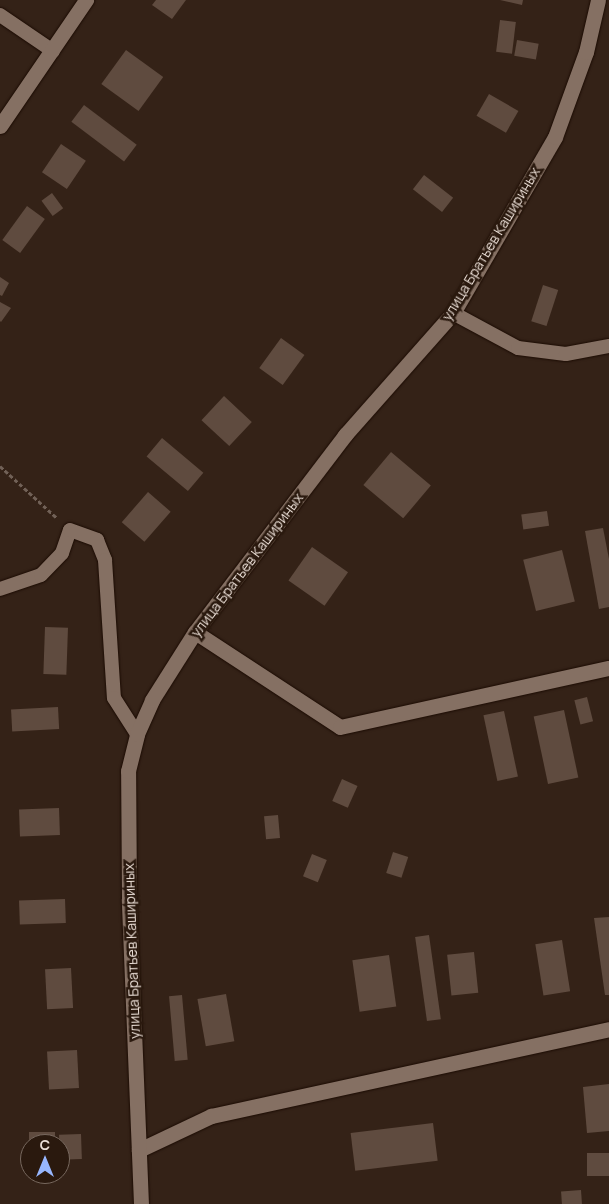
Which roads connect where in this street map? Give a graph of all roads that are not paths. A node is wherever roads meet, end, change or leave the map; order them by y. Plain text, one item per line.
1 (86, 0) edge
2 (598, 0) edge
3 (0, 15) edge
4 (52, 51) junction
5 (0, 126) edge
6 (453, 313) junction
7 (609, 346) edge
8 (0, 589) edge
9 (196, 632) junction
10 (609, 668) edge
11 (137, 734) junction
12 (609, 1029) edge
13 (139, 1150) junction
14 (141, 1204) edge

1 - 4 street
2 - 6 street, улица Братьев Кашириных
3 - 4 lane
4 - 5 street
6 - 7 lane
6 - 9 street, улица Братьев Кашириных
8 - 11 lane
9 - 10 street
9 - 11 street, улица Братьев Кашириных
11 - 13 street, улица Братьев Кашириных
12 - 13 street
13 - 14 street, улица Братьев Кашириных

